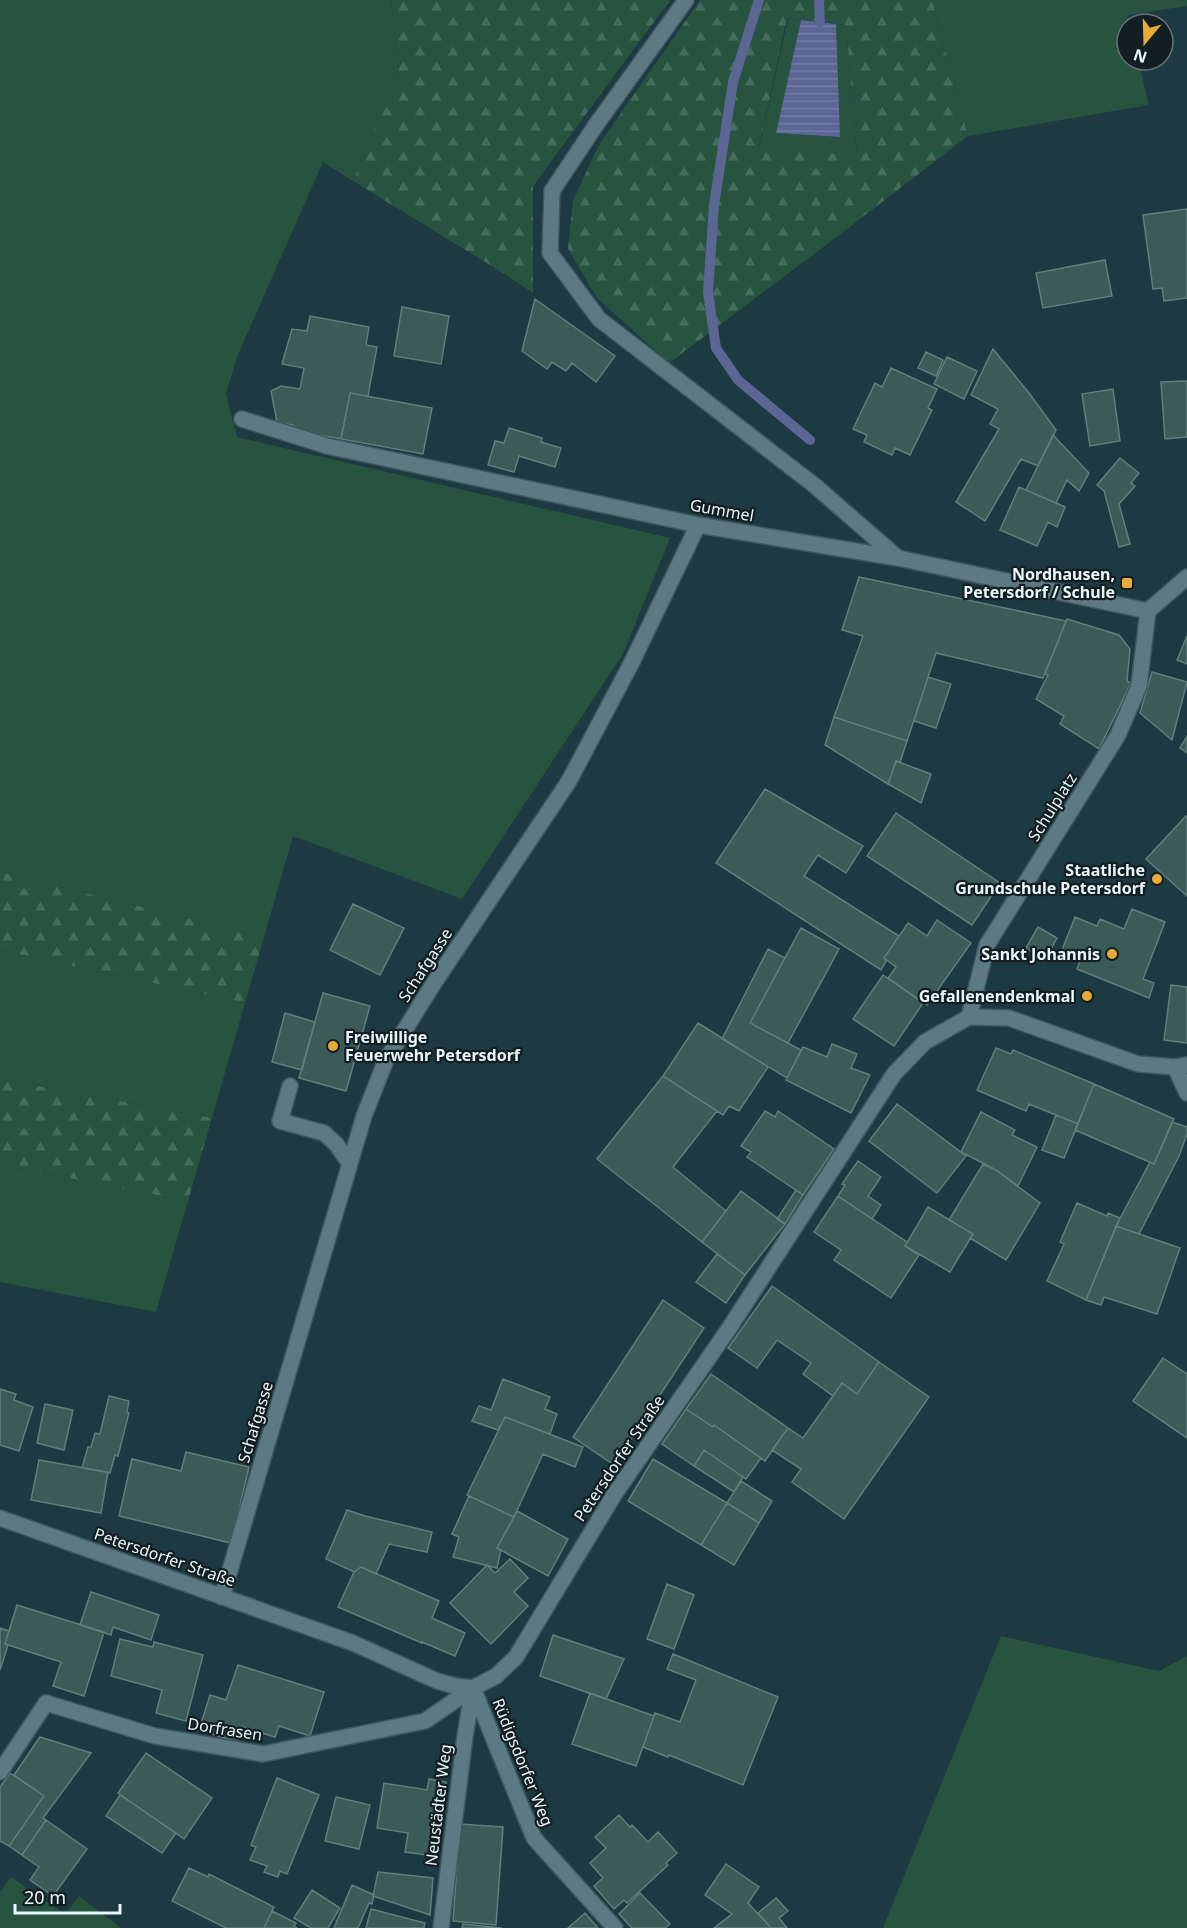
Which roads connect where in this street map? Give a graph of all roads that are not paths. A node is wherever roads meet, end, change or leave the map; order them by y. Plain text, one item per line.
1 (686, 0) edge
2 (242, 419) dead end
3 (698, 525) junction
4 (898, 558) junction
5 (1187, 577) edge
6 (1148, 611) junction
7 (969, 1017) junction
8 (1181, 1066) edge
9 (290, 1086) dead end
10 (1187, 1092) edge
11 (350, 1164) junction
12 (0, 1518) edge
13 (222, 1597) junction
14 (473, 1688) junction
15 (0, 1773) edge
16 (441, 1928) edge
17 (615, 1928) edge

1 - 4 street
2 - 3 street, Gummel
3 - 4 street, Gummel
3 - 11 street, Schafgasse
4 - 6 street, Gummel
5 - 6 street
6 - 7 street, Schulplatz
7 - 8 street
7 - 14 street, Petersdorfer Straße
8 - 10 street
9 - 11 street
11 - 13 street, Schafgasse
12 - 13 street, Petersdorfer Straße
13 - 14 street, Petersdorfer Straße
14 - 15 street, Dorfrasen
14 - 16 street, Neustädter Weg
14 - 17 street, Rüdigsdorfer Weg

